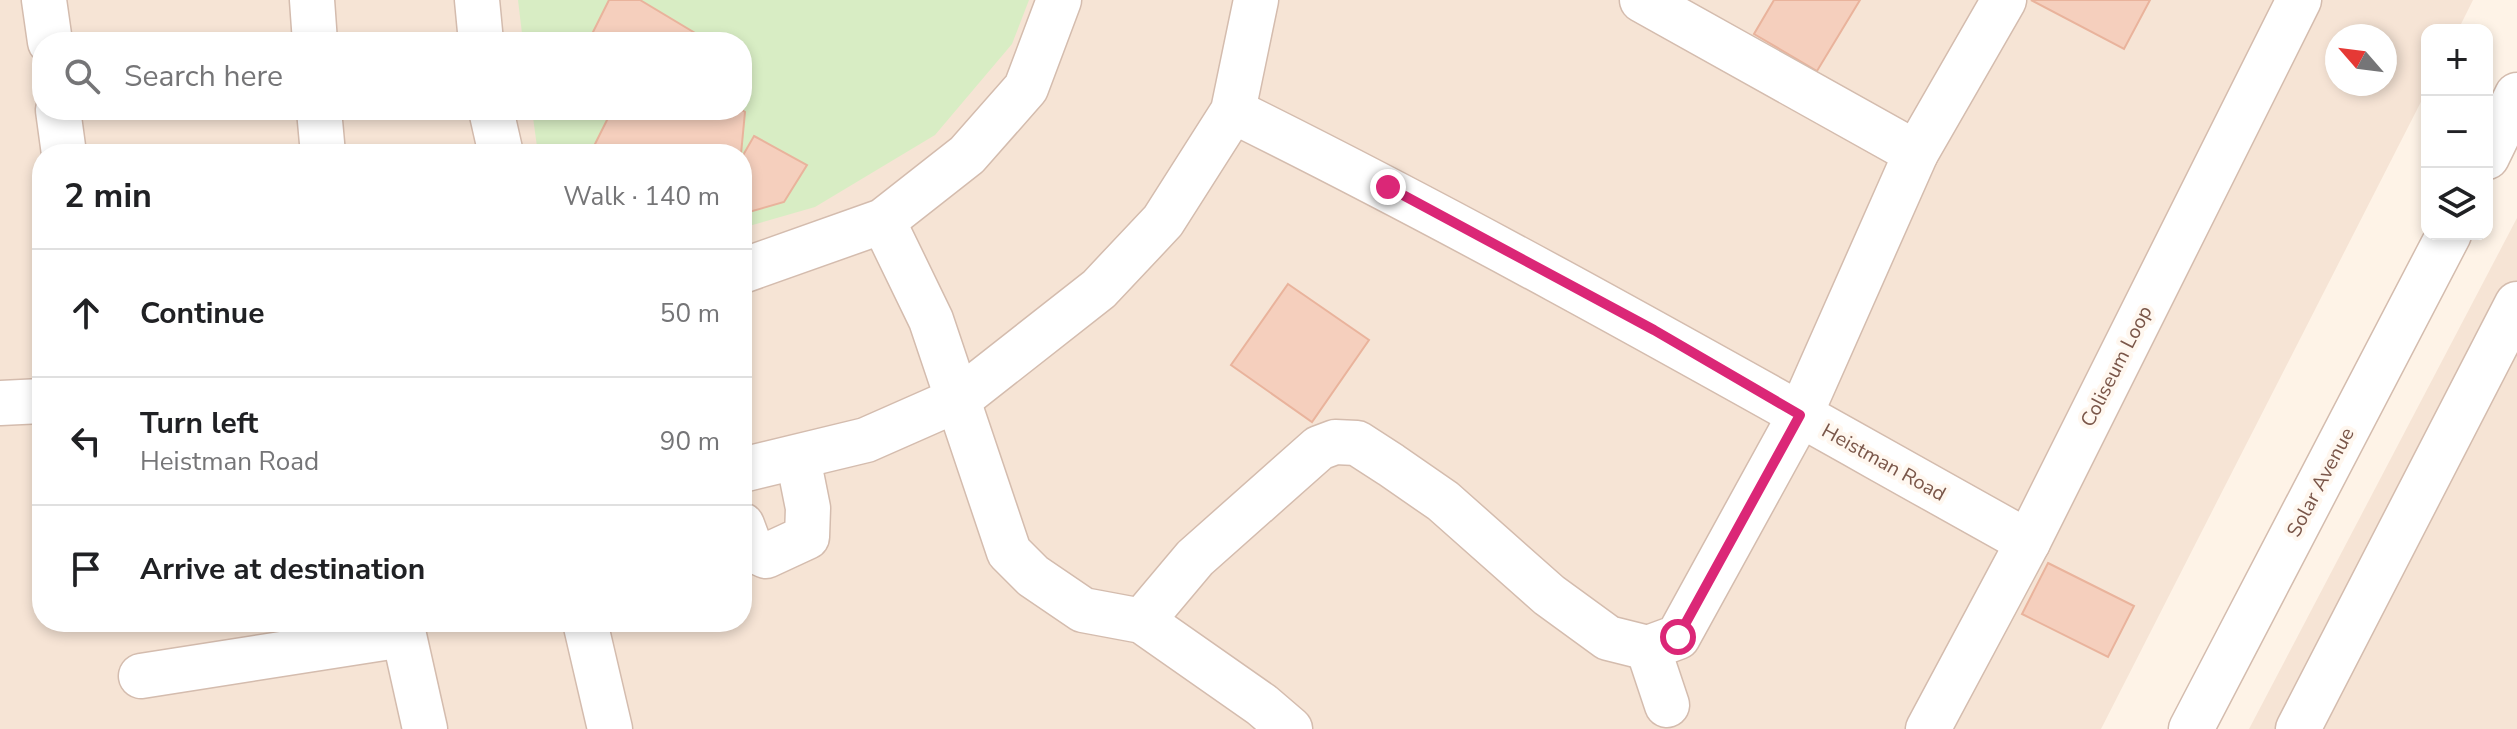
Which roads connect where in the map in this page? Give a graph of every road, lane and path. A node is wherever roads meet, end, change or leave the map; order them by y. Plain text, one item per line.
1 (44, 0) edge
2 (312, 0) edge
3 (477, 0) edge
4 (1059, 0) edge
5 (1256, 0) edge
6 (1642, 0) edge
7 (2004, 0) edge
8 (2299, 0) edge
9 (49, 32) edge
10 (314, 32) edge
11 (480, 32) edge
12 (2517, 95) edge
13 (1233, 111) junction
14 (59, 120) edge
15 (320, 120) edge
16 (493, 120) edge
17 (63, 144) edge
18 (322, 144) edge
19 (499, 144) edge
20 (2493, 145) edge
21 (1916, 153) junction
22 (883, 221) junction
23 (2446, 240) edge
24 (752, 267) edge
25 (2517, 304) edge
26 (959, 399) junction
27 (32, 401) edge
28 (0, 403) edge
29 (1800, 415) junction
30 (798, 458) junction
31 (752, 468) edge
32 (2028, 542) junction
33 (752, 549) edge
34 (1142, 621) junction
35 (380, 632) edge
36 (403, 632) edge
37 (587, 632) edge
38 (1648, 648) junction
39 (141, 676) dead end
40 (1667, 705) dead end
41 (425, 729) edge
42 (610, 729) edge
43 (1290, 729) edge
44 (1928, 729) edge
45 (2191, 729) edge
46 (2298, 729) edge

1 - 9 street
2 - 10 street
3 - 11 street
4 - 22 street
5 - 13 street
6 - 21 street
7 - 21 street
8 - 32 street, Coliseum Loop
12 - 20 street
13 - 26 street
13 - 29 street, Heistman Road
14 - 17 street
15 - 18 street
16 - 19 street
21 - 29 street
22 - 24 street
22 - 26 street
23 - 45 street, Solar Avenue
25 - 46 street
26 - 30 street
26 - 34 street
27 - 28 street
29 - 32 street, Heistman Road
29 - 38 street
30 - 31 street
30 - 33 street
32 - 44 street, Coliseum Loop
34 - 38 street
34 - 43 street
35 - 39 street
36 - 41 street
37 - 42 street
38 - 40 street

